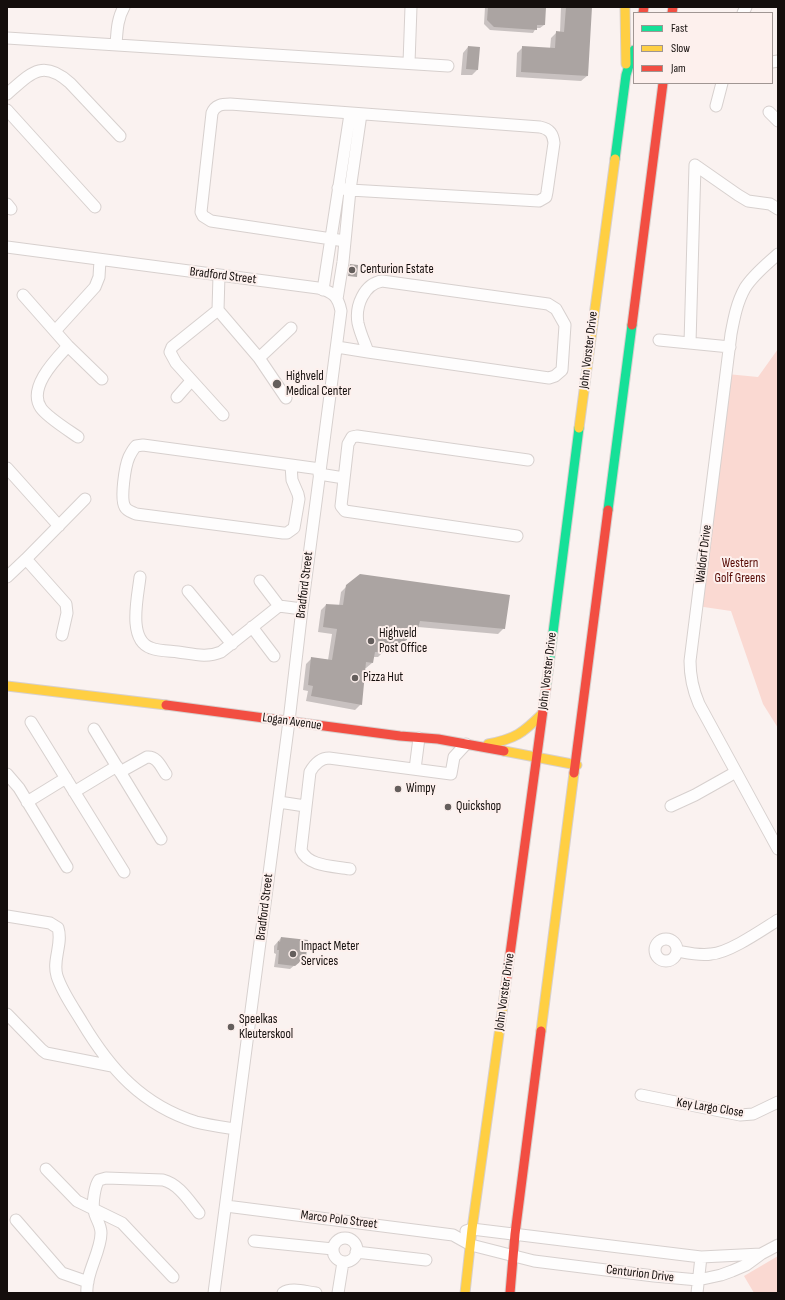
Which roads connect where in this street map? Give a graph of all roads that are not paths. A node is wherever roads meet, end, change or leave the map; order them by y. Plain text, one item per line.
1 (124, 7) edge
2 (411, 7) edge
3 (625, 7) edge
4 (7, 38) edge
5 (116, 45) junction
6 (633, 53) edge
7 (409, 63) junction
8 (448, 66) dead end
9 (626, 75) junction
10 (664, 84) edge
11 (722, 84) edge
12 (7, 94) edge
13 (716, 106) dead end
14 (7, 110) edge
15 (769, 112) dead end
16 (350, 114) junction
17 (361, 114) junction
18 (778, 121) edge
19 (120, 136) dead end
20 (338, 188) junction
21 (350, 190) junction
22 (95, 207) dead end
23 (778, 209) edge
24 (330, 238) junction
25 (345, 241) junction
26 (7, 247) edge
27 (778, 254) edge
28 (100, 260) junction
29 (219, 275) junction
30 (323, 290) junction
31 (23, 295) dead end
32 (337, 299) junction
33 (218, 310) junction
34 (292, 328) dead end
35 (56, 330) junction
36 (659, 340) dead end
37 (690, 343) junction
38 (68, 346) junction
39 (337, 347) junction
40 (730, 347) junction
41 (368, 352) junction
42 (259, 358) junction
43 (102, 379) dead end
44 (191, 381) junction
45 (177, 397) dead end
46 (286, 398) dead end
47 (222, 415) dead end
48 (78, 437) dead end
49 (528, 460) dead end
50 (291, 465) junction
51 (7, 468) edge
52 (320, 471) junction
53 (344, 478) junction
54 (85, 499) dead end
55 (59, 526) junction
56 (517, 536) dead end
57 (26, 560) junction
58 (8, 573) edge
59 (140, 577) dead end
60 (260, 581) dead end
61 (188, 591) dead end
62 (279, 606) junction
63 (302, 609) junction
64 (252, 627) junction
65 (62, 636) dead end
66 (232, 644) junction
67 (274, 656) dead end
68 (7, 686) edge
69 (542, 714) junction
70 (289, 721) junction
71 (31, 722) dead end
72 (94, 728) dead end
73 (419, 738) junction
74 (466, 744) junction
75 (478, 746) junction
76 (537, 757) junction
77 (577, 764) junction
78 (118, 769) junction
79 (415, 769) junction
80 (736, 772) junction
81 (7, 774) edge
82 (166, 774) dead end
83 (66, 778) junction
84 (74, 792) junction
85 (27, 802) junction
86 (279, 802) junction
87 (305, 806) junction
88 (671, 806) dead end
89 (161, 839) dead end
90 (778, 849) edge
91 (67, 867) dead end
92 (350, 869) dead end
93 (124, 872) dead end
94 (7, 916) edge
95 (778, 920) edge
96 (677, 951) dead end
97 (7, 1014) edge
98 (112, 1066) junction
99 (641, 1095) dead end
100 (778, 1102) edge
101 (235, 1129) junction
102 (46, 1169) dead end
103 (226, 1206) junction
104 (93, 1209) junction
105 (199, 1213) dead end
106 (16, 1220) dead end
107 (347, 1221) junction
108 (472, 1229) junction
109 (515, 1234) junction
110 (453, 1235) junction
111 (346, 1239) junction
112 (254, 1241) dead end
113 (471, 1245) junction
114 (778, 1245) edge
115 (333, 1250) junction
116 (356, 1252) junction
117 (761, 1254) junction
118 (514, 1256) junction
119 (701, 1257) junction
120 (426, 1260) dead end
121 (343, 1262) junction
122 (173, 1277) dead end
123 (698, 1280) junction
124 (88, 1288) edge
125 (214, 1293) edge
126 (283, 1293) edge
127 (316, 1293) edge
128 (338, 1293) edge
129 (465, 1293) edge
130 (510, 1293) edge
131 (697, 1293) edge

1 - 5 street
2 - 7 street
3 - 9 main road
4 - 5 street
5 - 7 street
6 - 9 main road, John Vorster Drive
7 - 8 street
9 - 69 main road, John Vorster Drive
10 - 77 main road
11 - 13 street
12 - 19 street
14 - 22 street
15 - 18 street
16 - 17 street
16 - 20 street
16 - 24 street
17 - 21 street
17 - 21 street
20 - 21 street
20 - 24 street
21 - 25 street
23 - 37 street
24 - 25 street
24 - 30 street
25 - 32 street
26 - 28 street, Bradford Street
27 - 40 street, Waldorf Drive
28 - 29 street, Bradford Street
28 - 35 street
29 - 30 street, Bradford Street
29 - 33 street
30 - 32 street, Bradford Street
31 - 35 street
32 - 39 street, Bradford Street
33 - 42 street
33 - 44 street
34 - 42 street
35 - 38 street
36 - 37 street
37 - 40 street
38 - 43 street
38 - 48 street
39 - 41 street
39 - 52 street, Bradford Street
40 - 80 street, Waldorf Drive
41 - 41 street
42 - 46 street
44 - 45 street
44 - 47 street
49 - 53 street
50 - 50 street
50 - 52 street
51 - 55 street
52 - 53 street
52 - 63 street, Bradford Street
53 - 56 street
54 - 55 street
55 - 57 street
57 - 58 street
57 - 65 street
59 - 66 street
60 - 62 street
61 - 66 street
62 - 63 street
62 - 64 street
63 - 70 street, Bradford Street
64 - 66 street
64 - 67 street
68 - 70 main road, Logan Avenue
69 - 75 main road
69 - 76 main road, John Vorster Drive
70 - 73 main road, Logan Avenue
70 - 86 street, Bradford Street
71 - 83 street
72 - 78 street
73 - 74 main road, Logan Avenue
73 - 79 street
74 - 75 main road, Logan Avenue
74 - 79 street
75 - 76 main road, Logan Avenue
76 - 77 main road, Logan Avenue
76 - 108 main road, John Vorster Drive
77 - 109 main road
78 - 82 street
78 - 84 street
78 - 89 street
79 - 87 street
80 - 88 street
80 - 90 street, Waldorf Drive
81 - 85 street
83 - 84 street
83 - 85 street
84 - 93 street
85 - 91 street
86 - 87 street
86 - 101 street, Bradford Street
87 - 92 street
94 - 98 street
95 - 96 street
97 - 98 street
98 - 101 street
99 - 100 street, Key Largo Close
101 - 103 street, Bradford Street
102 - 104 street
103 - 107 street, Marco Polo Street
103 - 125 street, Bradford Street
104 - 105 street
104 - 122 street
104 - 124 street
106 - 124 street
107 - 110 street, Marco Polo Street
107 - 111 street
108 - 109 street, Centurion Drive
108 - 110 street, Marco Polo Street
108 - 113 main road, John Vorster Drive
109 - 118 main road
109 - 119 street, Centurion Drive
110 - 113 street, Marco Polo Street
111 - 115 street
111 - 116 street
112 - 115 street
113 - 118 street, Centurion Drive
113 - 129 main road, John Vorster Drive
114 - 117 street, Centurion Drive
115 - 121 street
116 - 120 street
116 - 121 street
117 - 119 street, Centurion Drive
117 - 123 street, Centurion Drive
118 - 123 street, Centurion Drive
118 - 130 main road
119 - 123 street
121 - 128 street
123 - 131 street
126 - 127 street

